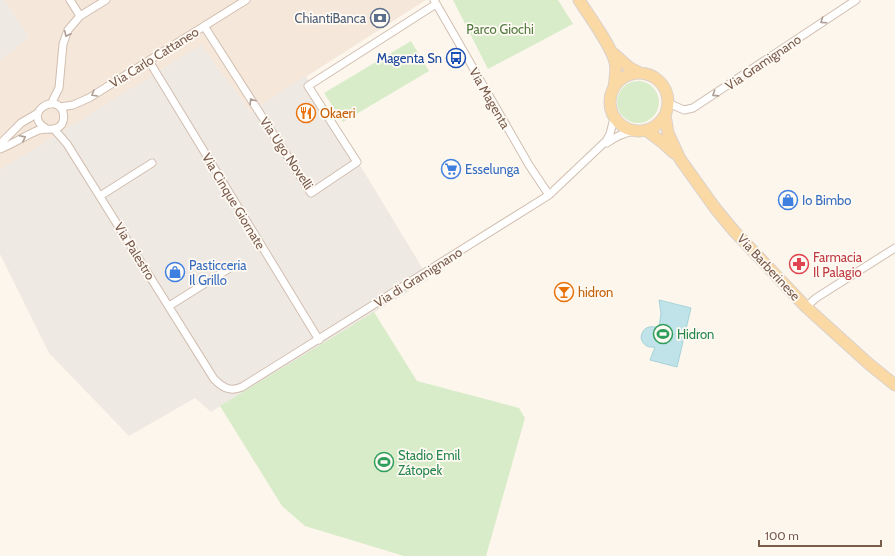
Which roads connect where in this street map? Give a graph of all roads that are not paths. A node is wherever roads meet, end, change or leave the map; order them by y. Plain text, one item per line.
1 (70, 0) edge
2 (106, 0) edge
3 (246, 0) edge
4 (579, 0) edge
5 (856, 0) edge
6 (435, 2) edge
7 (80, 16) junction
8 (204, 26) junction
9 (610, 49) junction
10 (149, 61) junction
11 (640, 73) junction
12 (614, 87) junction
13 (668, 103) junction
14 (51, 104) junction
15 (60, 107) junction
16 (38, 113) junction
17 (665, 115) junction
18 (614, 118) junction
19 (62, 124) junction
20 (51, 129) junction
21 (646, 130) junction
22 (634, 131) junction
23 (67, 143) junction
24 (0, 144) edge
25 (600, 148) junction
26 (0, 149) edge
27 (680, 159) junction
28 (152, 163) dead end
29 (549, 195) junction
30 (100, 196) junction
31 (895, 248) edge
32 (233, 266) dead end
33 (169, 306) junction
34 (806, 307) junction
35 (320, 340) junction
36 (869, 364) junction
37 (895, 385) edge
38 (226, 389) joint
39 (895, 391) edge

1 - 7 street
2 - 7 street
3 - 8 street, Via Carlo Cattaneo
4 - 9 main road
5 -> 13 street, Via Gramignano
6 -> 8 street, Via Ugo Novelli
6 - 29 street, Via Magenta
7 -> 14 street
8 - 10 street, Via Carlo Cattaneo
9 - 11 main road
9 - 12 main road
10 -> 15 street, Via Carlo Cattaneo
10 - 35 street, Via Cinque Giornate
11 - 12 main road
11 - 13 main road
12 - 18 main road
13 - 17 main road, Via Barberinese
14 - 15 street
14 - 16 street
15 - 19 street
16 - 20 street
16 - 24 street
17 - 21 main road
17 - 27 main road, Via Barberinese
18 - 22 main road
18 - 25 street, Via di Gramignano
19 - 20 street
19 - 23 street, Via Palestro
20 - 23 street, Via Palestro
26 -> 20 street
21 - 22 main road
21 - 27 main road, Via Barberinese
22 - 25 street, Via di Gramignano
23 - 30 street, Via Palestro
25 - 29 street, Via di Gramignano
27 - 34 main road, Via Barberinese
28 - 30 street
29 - 35 street, Via di Gramignano
30 - 33 street, Via Palestro
31 - 34 street
32 - 33 street
33 - 38 street, Via Palestro
34 - 36 main road, Via Barberinese
35 - 38 street, Via di Gramignano
36 - 37 main road, Via Barberinese
36 - 39 main road, Via Barberinese

